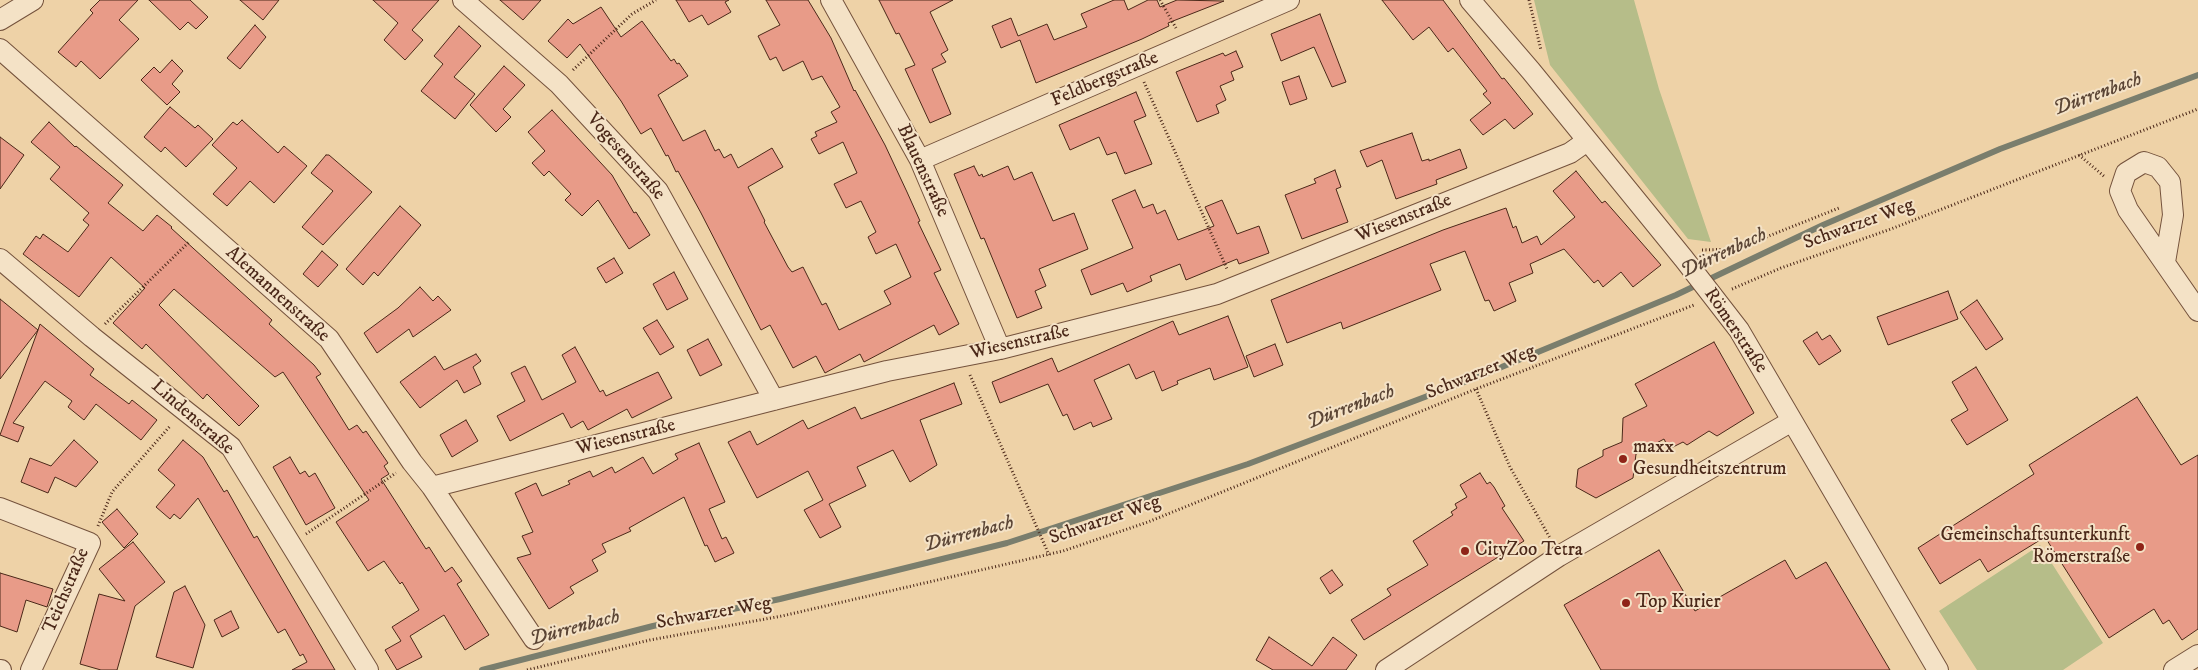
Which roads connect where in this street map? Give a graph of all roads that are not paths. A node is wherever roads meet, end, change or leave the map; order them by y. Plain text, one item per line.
1 (33, 0) edge
2 (463, 0) edge
3 (831, 0) edge
4 (1289, 0) edge
5 (1470, 0) edge
6 (0, 20) edge
7 (0, 48) edge
8 (1587, 141) junction
9 (920, 160) junction
10 (0, 259) edge
11 (2165, 262) junction
12 (2198, 311) edge
13 (1000, 349) junction
14 (774, 400) junction
15 (1792, 421) junction
16 (432, 487) junction
17 (0, 508) edge
18 (534, 640) dead end
19 (2198, 655) edge
20 (31, 670) edge
21 (368, 670) edge
22 (1386, 670) edge
23 (1938, 670) edge
24 (2174, 670) edge

1 - 6 street
2 - 14 street, Vogesenstraße
3 - 9 street, Blauenstraße
4 - 9 street, Feldbergstraße
5 - 8 street, Römerstraße
7 - 16 street, Alemannenstraße
8 - 13 street, Wiesenstraße
8 - 15 street, Römerstraße
9 - 13 street, Blauenstraße
10 - 21 street, Lindenstraße
11 - 11 street
11 - 12 street
13 - 14 street, Wiesenstraße
14 - 16 street, Wiesenstraße
15 - 22 street
15 - 23 street, Römerstraße
16 - 18 street, Alemannenstraße
17 - 20 street, Teichstraße
19 - 24 street

